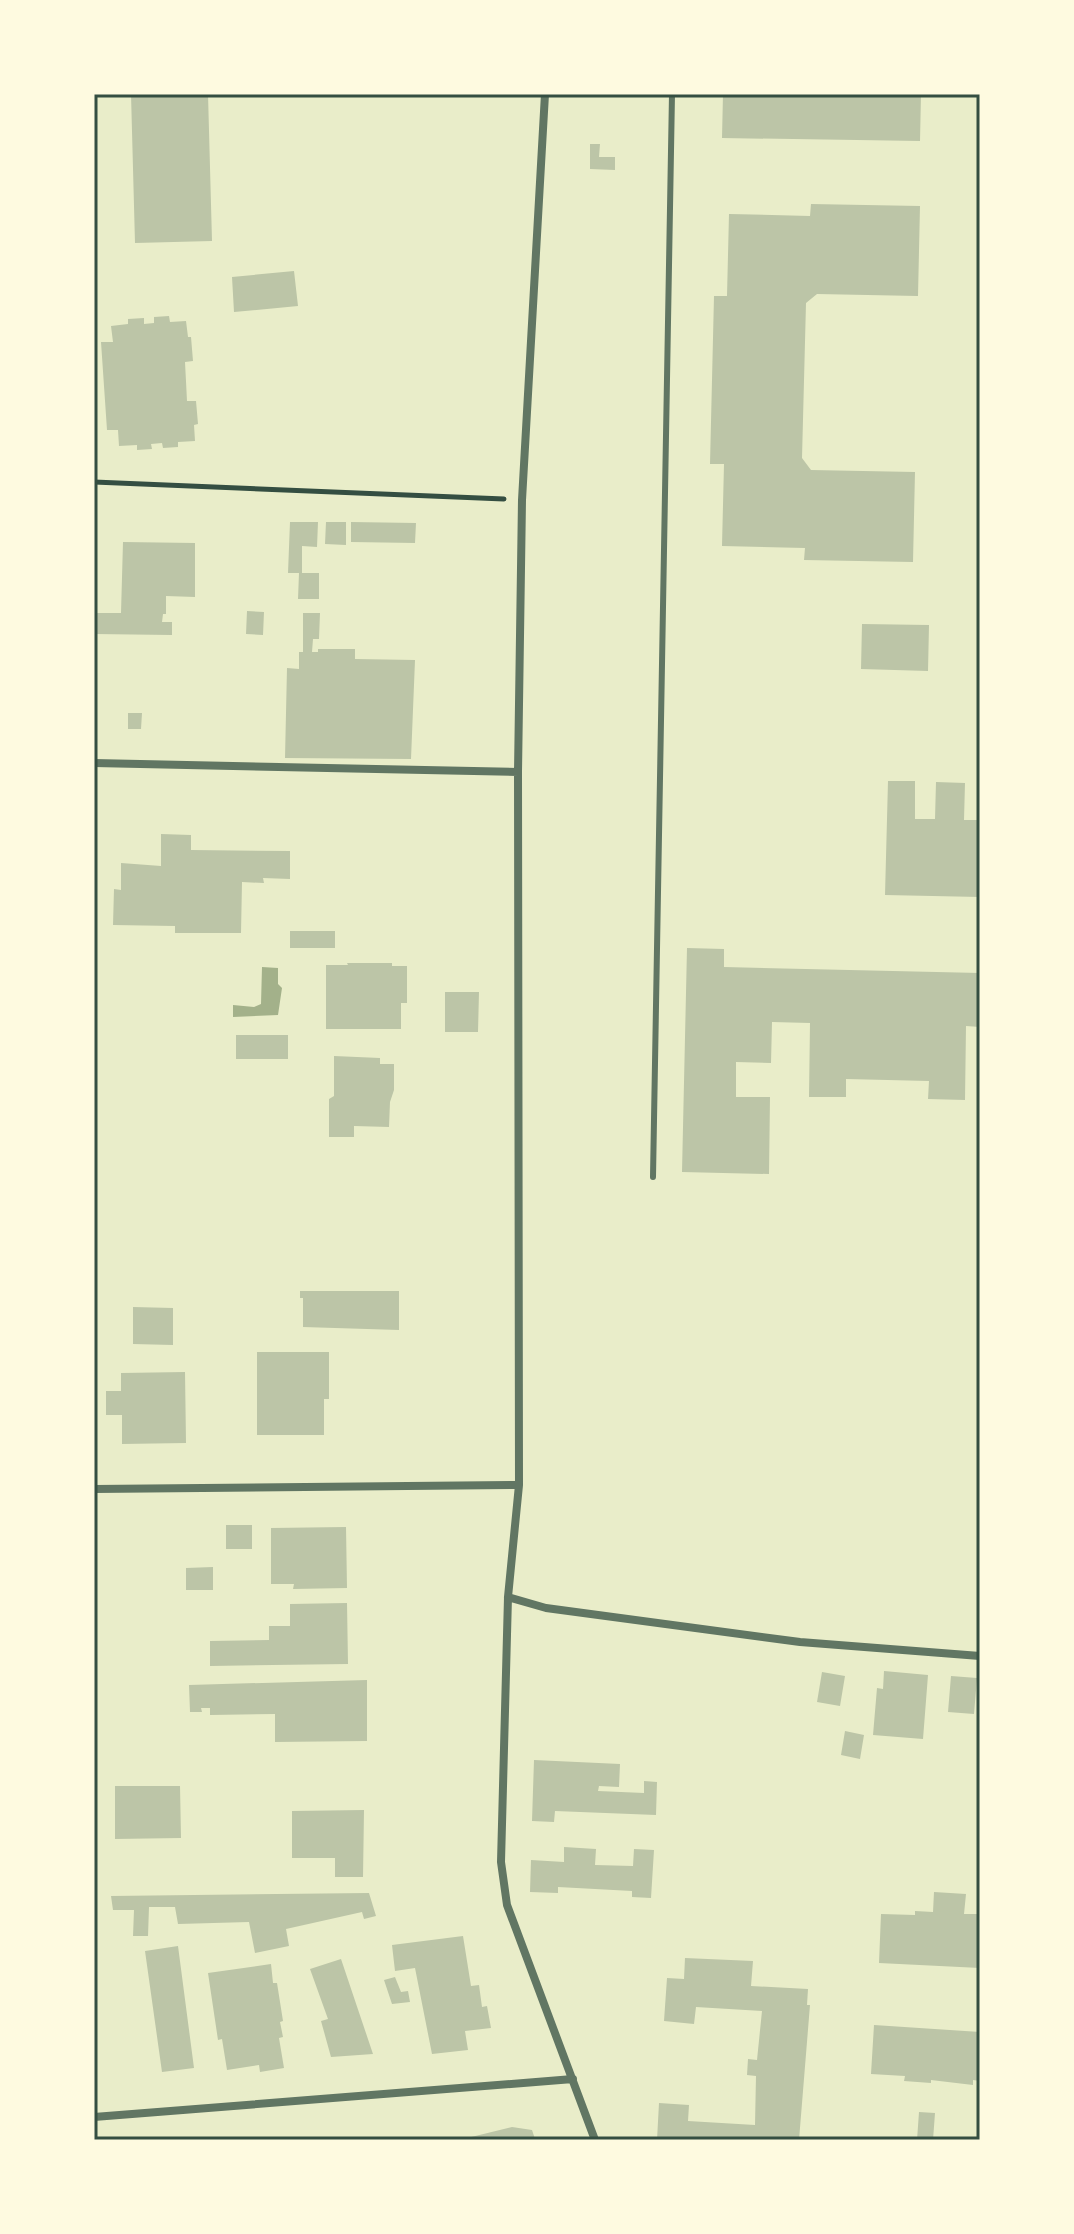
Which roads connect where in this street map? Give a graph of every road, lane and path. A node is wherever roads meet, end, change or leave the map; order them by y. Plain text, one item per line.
1 (545, 94) edge
2 (672, 94) edge
3 (94, 482) edge
4 (522, 500) junction
5 (94, 763) edge
6 (518, 772) junction
7 (653, 1177) dead end
8 (519, 1485) junction
9 (94, 1489) edge
10 (508, 1597) junction
11 (980, 1656) edge
12 (573, 2079) junction
13 (94, 2117) edge
14 (595, 2140) edge

1 - 4 street
2 - 7 lane
3 - 4 path
4 - 6 street
5 - 6 street
6 - 8 street
8 - 9 street
8 - 10 street
10 - 11 street
10 - 12 street
12 - 13 street
12 - 14 street

